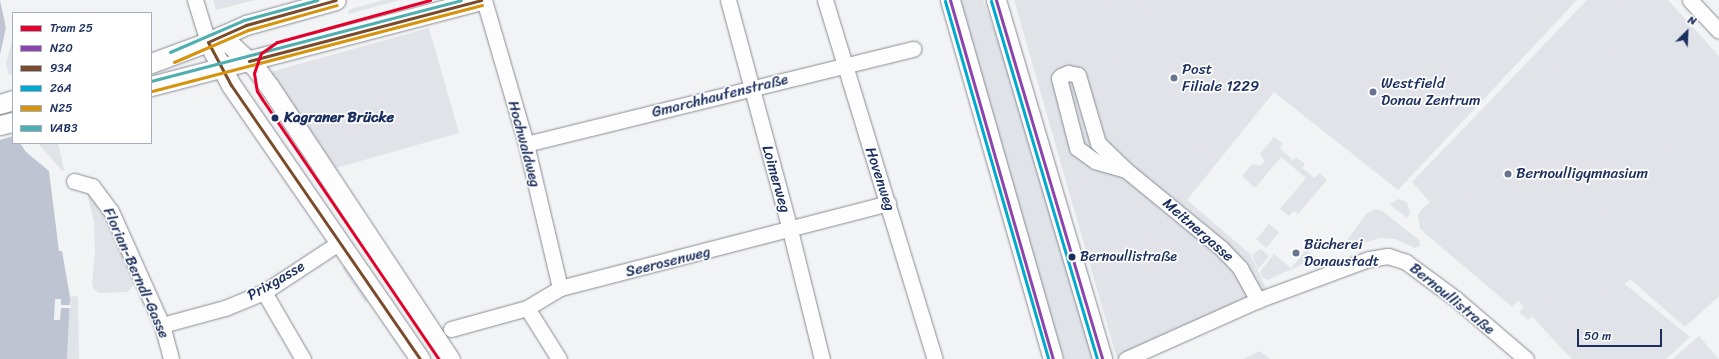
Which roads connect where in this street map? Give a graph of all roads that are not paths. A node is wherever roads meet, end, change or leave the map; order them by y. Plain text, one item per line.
1 (336, 0) edge
2 (483, 0) edge
3 (728, 0) edge
4 (825, 0) edge
5 (950, 0) edge
6 (996, 0) edge
7 (1690, 0) edge
8 (196, 5) edge
9 (1719, 31) edge
10 (215, 39) junction
11 (914, 49) dead end
12 (249, 61) junction
13 (152, 63) edge
14 (843, 65) junction
15 (221, 68) junction
16 (152, 86) edge
17 (751, 88) junction
18 (12, 100) edge
19 (0, 104) edge
20 (12, 122) edge
21 (0, 125) edge
22 (526, 144) junction
23 (1126, 170) junction
24 (74, 181) dead end
25 (888, 203) junction
26 (790, 230) junction
27 (340, 242) junction
28 (560, 288) junction
29 (264, 292) junction
30 (1258, 300) junction
31 (527, 308) junction
32 (162, 326) junction
33 (451, 329) dead end
34 (171, 359) edge
35 (303, 359) edge
36 (420, 359) edge
37 (450, 359) edge
38 (559, 359) edge
39 (822, 359) edge
40 (935, 359) edge
41 (1053, 359) edge
42 (1102, 359) edge
43 (1126, 359) edge
44 (1526, 359) edge

1 - 10 main road
2 - 12 main road
2 - 22 street, Hochwaldweg
3 - 17 street, Loimerweg
4 - 14 street, Hovenweg
5 - 41 main road
6 - 42 main road
7 - 9 street
8 - 10 street
10 - 12 main road
10 - 13 main road
10 - 15 main road
11 - 14 street, Gmarchhaufenstraße
12 - 15 main road
12 - 37 main road
14 - 17 street, Gmarchhaufenstraße
14 - 25 street, Hovenweg
15 - 16 main road
15 - 27 main road
17 - 22 street, Gmarchhaufenstraße
17 - 26 street, Loimerweg
18 - 19 main road
20 - 21 main road
22 - 28 street, Hochwaldweg
23 - 23 street, Meitnergasse
23 - 30 street, Meitnergasse
24 - 32 street, Florian-Berndl-Gasse
25 - 26 street, Seerosenweg
25 - 40 street, Hovenweg
26 - 28 street, Seerosenweg
26 - 39 street, Loimerweg
27 - 29 street, Prixgasse
27 - 36 main road
28 - 31 street, Seerosenweg
29 - 32 street, Prixgasse
29 - 35 street
30 - 43 street, Bernoullistraße
30 - 44 street, Bernoullistraße
31 - 33 street, Seerosenweg
31 - 38 street
32 - 34 street, Florian-Berndl-Gasse

